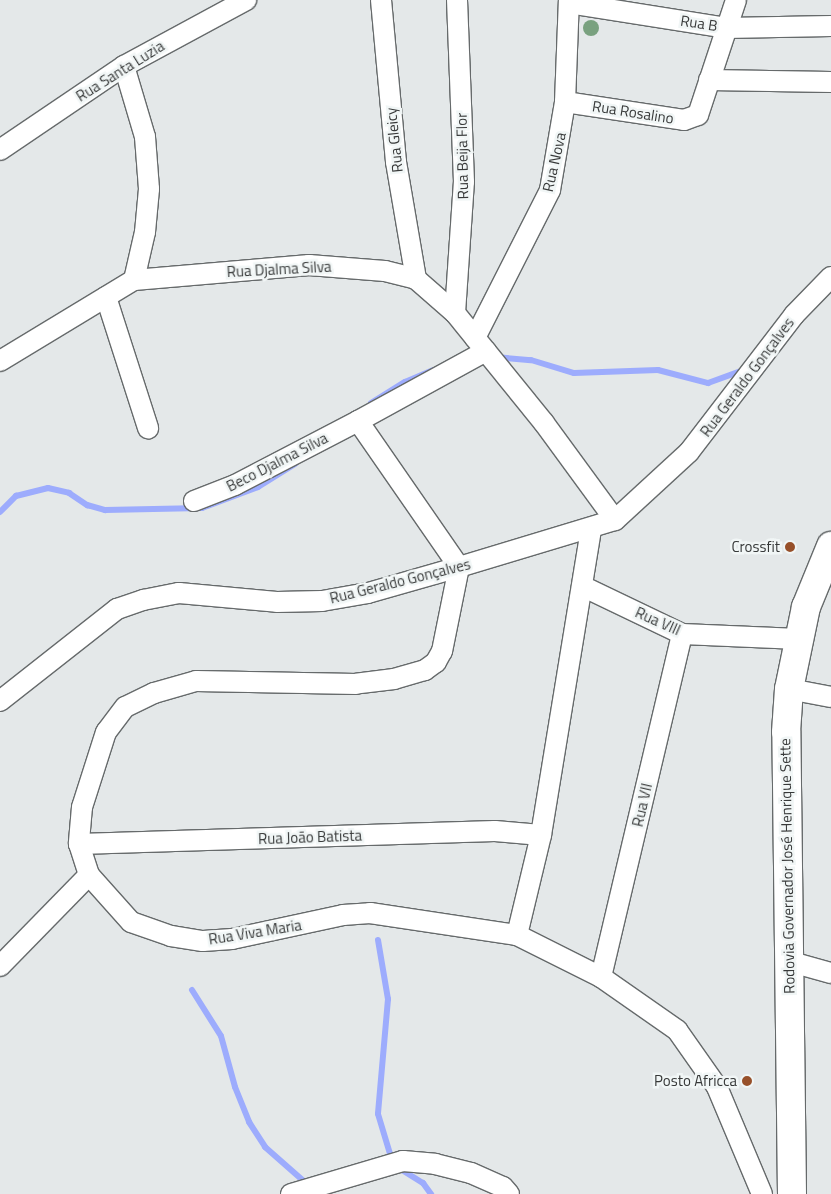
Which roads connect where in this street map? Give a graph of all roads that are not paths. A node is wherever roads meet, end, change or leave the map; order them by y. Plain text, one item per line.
1 (246, 0) edge
2 (381, 0) edge
3 (457, 0) edge
4 (736, 0) edge
5 (569, 2) edge
6 (831, 26) edge
7 (726, 28) junction
8 (124, 66) junction
9 (709, 80) junction
10 (831, 82) edge
11 (565, 102) junction
12 (0, 150) edge
13 (831, 277) edge
14 (416, 279) junction
15 (134, 280) junction
16 (106, 297) junction
17 (455, 313) junction
18 (480, 344) junction
19 (0, 361) edge
20 (358, 421) junction
21 (148, 428) dead end
22 (194, 501) dead end
23 (615, 520) junction
24 (591, 530) junction
25 (831, 546) edge
26 (459, 568) junction
27 (582, 586) junction
28 (682, 634) junction
29 (799, 639) junction
30 (789, 689) junction
31 (831, 697) edge
32 (0, 701) edge
33 (541, 836) junction
34 (79, 844) junction
35 (89, 875) junction
36 (517, 935) junction
37 (788, 961) junction
38 (0, 966) edge
39 (831, 973) edge
40 (602, 977) junction
41 (291, 1194) edge
42 (509, 1194) edge
43 (762, 1194) edge
44 (792, 1194) edge

1 - 8 street, Rua Santa Luzia
2 - 14 street, Rua Gleicy
3 - 17 street, Rua Beija Flor
4 - 7 street, Rua Rosalino
5 - 7 street, Rua B
5 - 11 street, Rua Nova
6 - 7 street, Rua B
7 - 9 street, Rua Rosalino
8 - 12 street, Rua Santa Luzia
8 - 15 street
9 - 10 street
9 - 11 street, Rua Rosalino
11 - 18 street, Rua Nova
13 - 23 street, Rua Geraldo Gonçalves
14 - 15 street, Rua Djalma Silva
14 - 17 street, Rua Djalma Silva
15 - 16 street, Rua Djalma Silva
16 - 19 street, Rua Djalma Silva
16 - 21 street
17 - 18 street, Rua Djalma Silva
18 - 20 street, Beco Djalma Silva
18 - 23 street, Rua Djalma Silva
20 - 22 street, Beco Djalma Silva
20 - 26 street
23 - 24 street, Rua Geraldo Gonçalves
24 - 26 street, Rua Geraldo Gonçalves
24 - 27 street
25 - 29 main road, Rodovia Governador José Henrique Sette
26 - 32 street, Rua Geraldo Gonçalves
26 - 34 street, Rua Viva Maria
27 - 28 street, Rua VIII
27 - 33 street
28 - 29 street, Rua VIII
28 - 40 street, Rua VII
29 - 30 main road, Rodovia Governador José Henrique Sette
30 - 31 street
30 - 37 main road, Rodovia Governador José Henrique Sette
33 - 34 street, Rua João Batista
33 - 36 street
34 - 35 street, Rua Viva Maria
35 - 36 street, Rua Viva Maria
35 - 38 street
36 - 40 street, Rua Viva Maria
37 - 39 street
37 - 44 main road, Rodovia Governador José Henrique Sette
40 - 43 street, Rua Viva Maria
41 - 42 street

